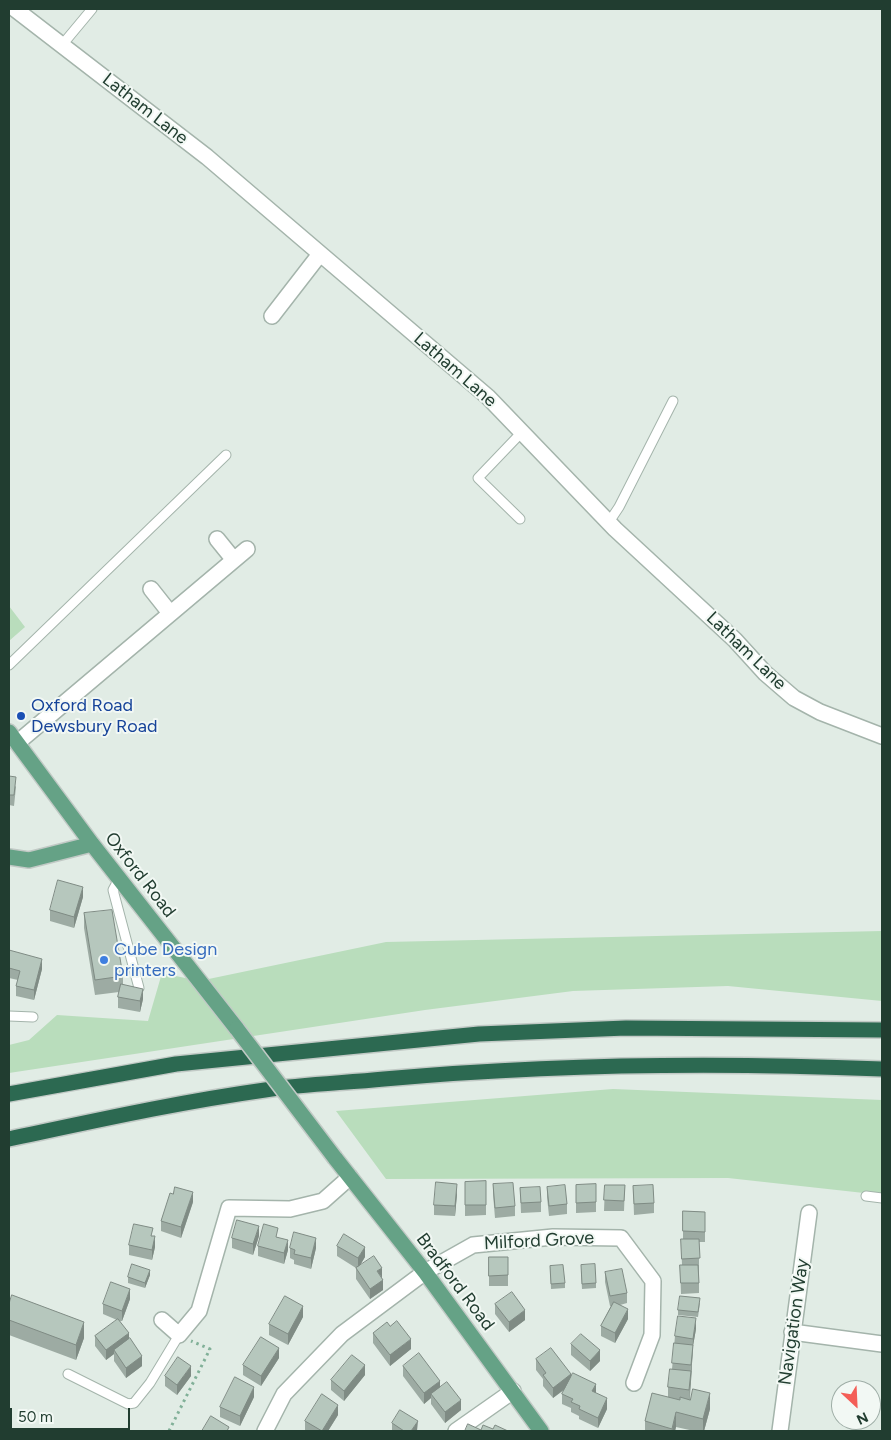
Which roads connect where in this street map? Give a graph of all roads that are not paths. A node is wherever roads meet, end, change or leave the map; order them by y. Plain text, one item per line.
1 (16, 9) edge
2 (92, 9) edge
3 (62, 45) junction
4 (320, 254) junction
5 (272, 316) dead end
6 (673, 401) dead end
7 (522, 432) junction
8 (226, 455) dead end
9 (520, 519) dead end
10 (609, 522) junction
11 (217, 539) dead end
12 (247, 549) dead end
13 (234, 560) junction
14 (151, 589) dead end
15 (170, 613) junction
16 (9, 665) edge
17 (882, 736) edge
18 (13, 737) edge
19 (92, 844) junction
20 (9, 857) edge
21 (120, 879) junction
22 (140, 988) edge
23 (9, 1016) edge
24 (33, 1017) dead end
25 (882, 1030) edge
26 (882, 1069) edge
27 (9, 1094) edge
28 (9, 1139) edge
29 (335, 1158) joint
30 (350, 1177) junction
31 (866, 1196) dead end
32 (882, 1198) edge
33 (809, 1213) dead end
34 (425, 1272) junction
35 (162, 1320) dead end
36 (792, 1332) junction
37 (179, 1335) junction
38 (882, 1344) edge
39 (68, 1374) dead end
40 (634, 1383) dead end
41 (513, 1391) junction
42 (265, 1431) edge
43 (456, 1431) edge
44 (541, 1431) edge
45 (780, 1431) edge

1 - 3 street, Latham Lane
2 - 3 lane
3 - 4 street, Latham Lane
4 - 5 street
4 - 7 street, Latham Lane
6 - 10 lane
7 - 9 lane
7 - 10 street, Latham Lane
8 - 16 lane
10 - 17 street, Latham Lane
11 - 13 street
12 - 13 street
13 - 15 street
14 - 15 street
15 - 18 street
18 - 19 main road, Oxford Road
19 - 20 main road
19 - 21 main road, Oxford Road
21 - 22 lane
21 - 29 main road, Oxford Road, bridge
23 - 24 lane
25 - 27 highway
26 - 28 highway
29 - 30 main road, Bradford Road
30 - 34 main road, Bradford Road
30 - 37 street
31 - 32 lane
33 - 36 street, Navigation Way
34 - 40 street, Milford Grove
34 - 41 main road, Bradford Road
34 - 42 street
35 - 37 street
36 - 38 street
36 - 45 street, Navigation Way
37 - 39 lane
41 - 43 street
41 - 44 main road, Bradford Road

